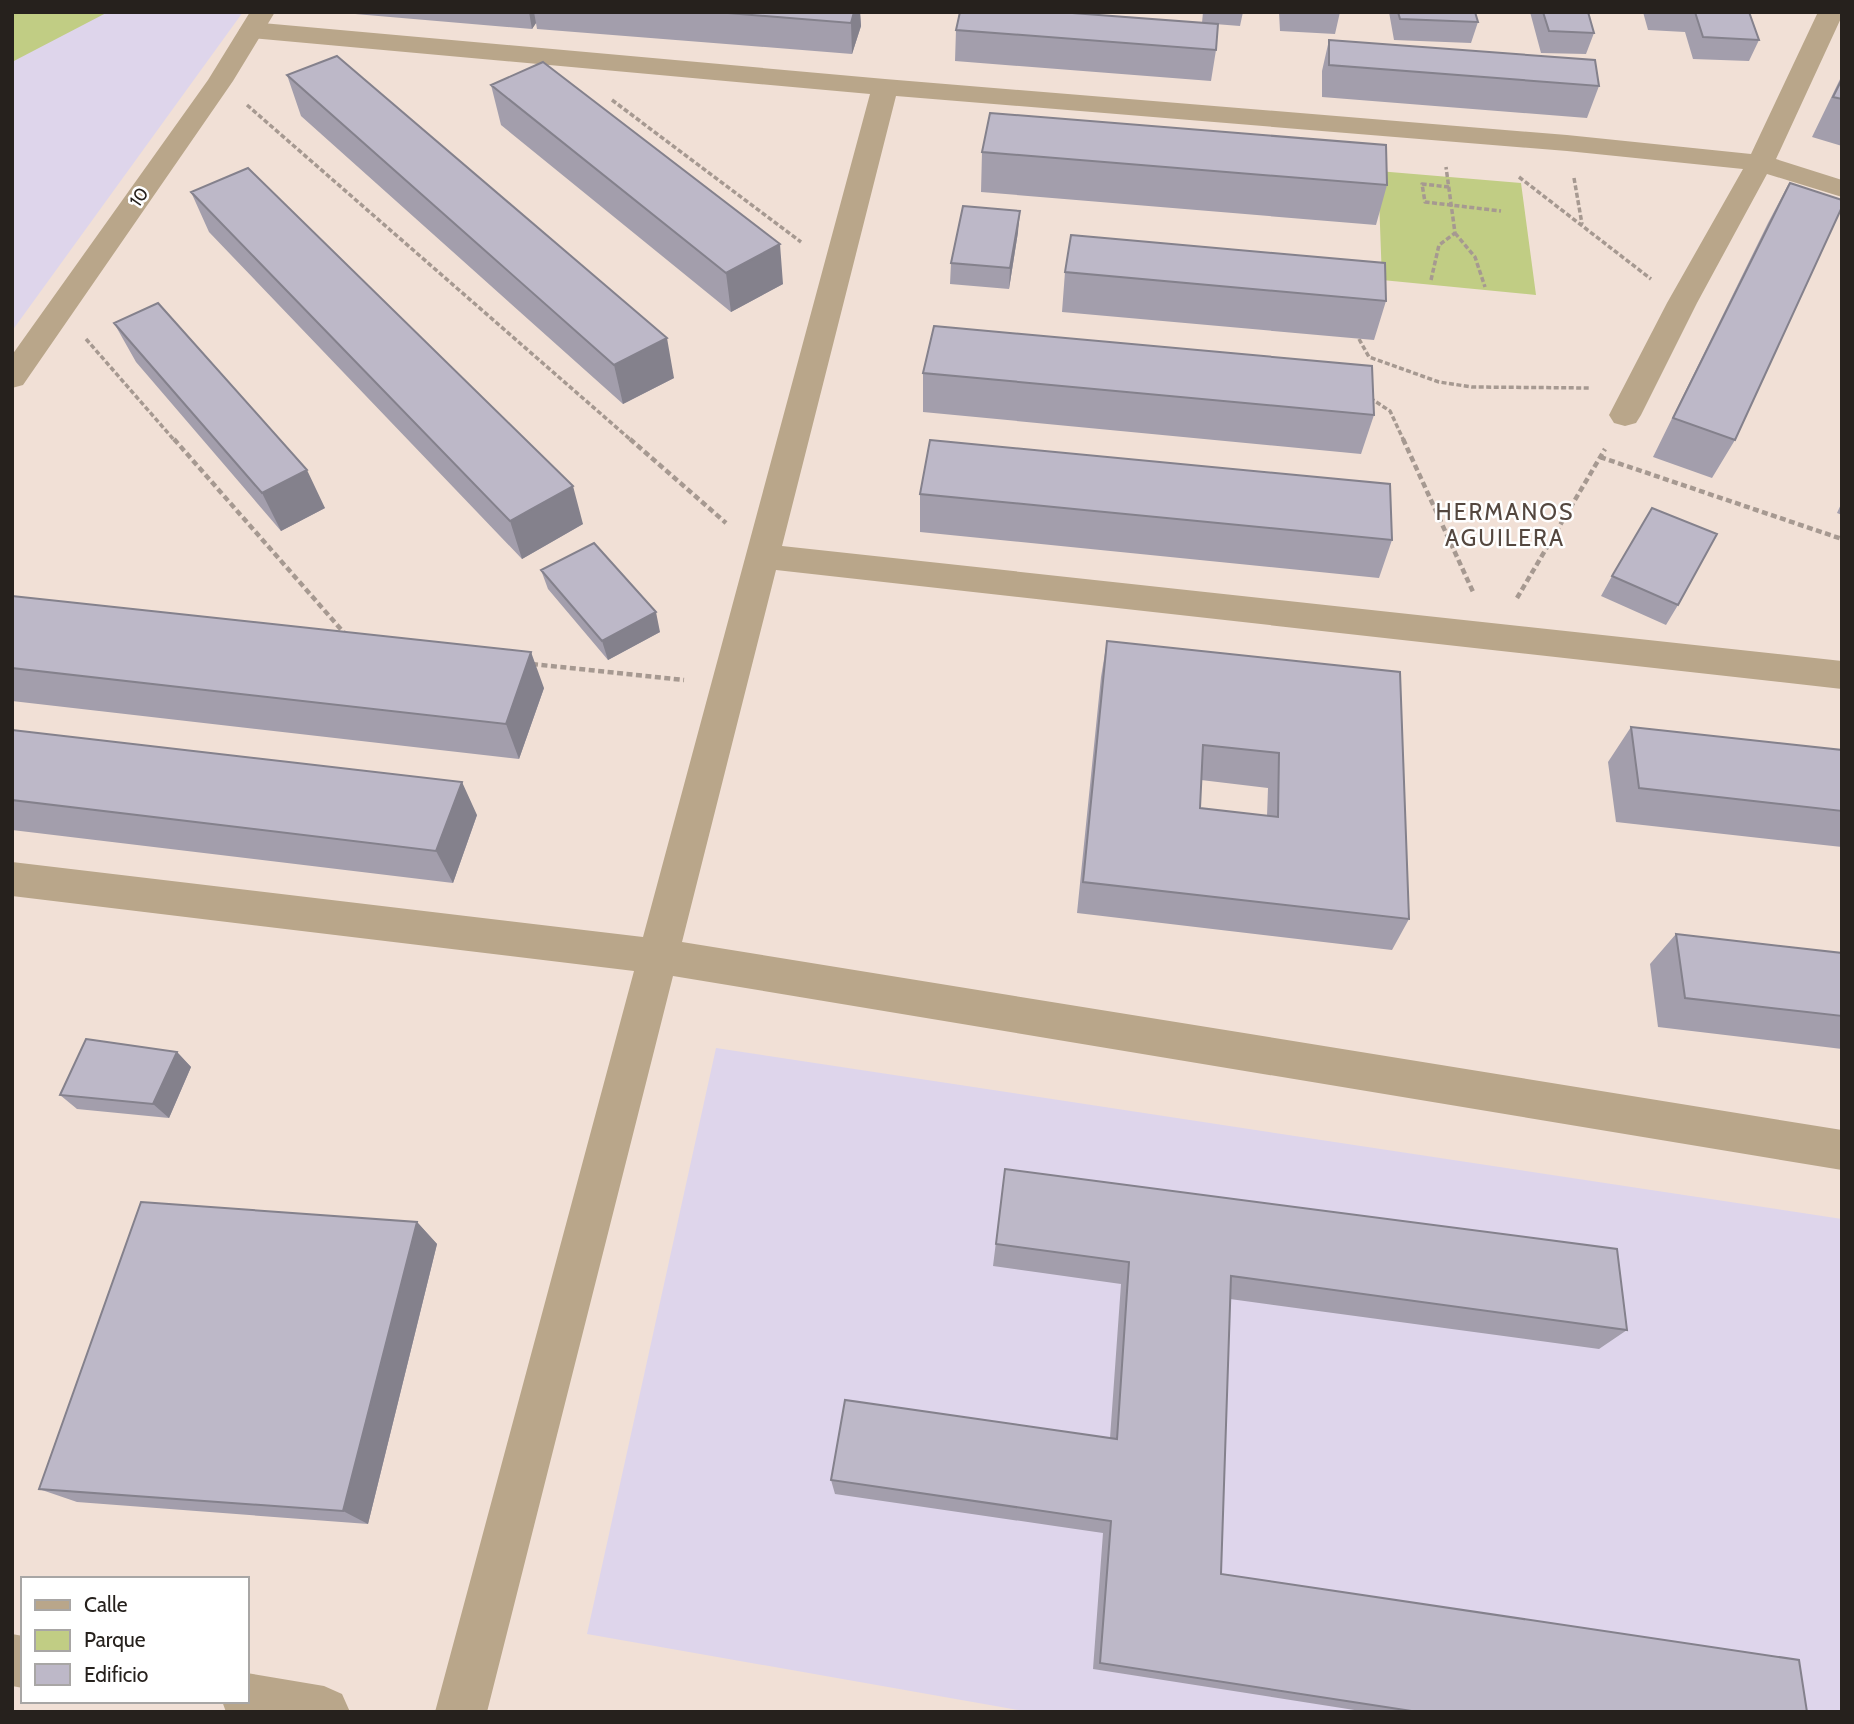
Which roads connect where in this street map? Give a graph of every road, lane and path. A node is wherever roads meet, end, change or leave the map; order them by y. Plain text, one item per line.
1 (1831, 12) edge
2 (258, 21) edge
3 (556, 57) junction
4 (220, 81) junction
5 (885, 87) junction
6 (1760, 163) junction
7 (1445, 164) dead end
8 (1516, 174) dead end
9 (1573, 174) dead end
10 (1449, 187) junction
11 (1842, 189) edge
12 (1451, 205) junction
13 (1501, 211) dead end
14 (1582, 225) junction
15 (1455, 233) junction
16 (837, 270) junction
17 (1431, 280) dead end
18 (1485, 287) dead end
19 (1682, 303) junction
20 (60, 310) junction
21 (1359, 339) edge
22 (12, 378) edge
23 (1640, 387) junction
24 (1363, 394) edge
25 (1625, 415) joint
26 (1600, 457) junction
27 (1842, 539) edge
28 (763, 556) junction
29 (1493, 638) junction
30 (354, 644) edge
31 (528, 663) edge
32 (1842, 675) edge
33 (730, 685) junction
34 (12, 879) edge
35 (658, 957) junction
36 (1842, 1150) edge
37 (248, 1699) edge
38 (324, 1712) edge
39 (461, 1712) edge

1 - 6 street
2 - 3 street
2 - 4 street, 10
3 - 5 street
3 - 16 path
4 - 20 street, 10
4 - 28 path
5 - 6 street
5 - 16 street
6 - 11 street
6 - 19 street
7 - 10 path
8 - 14 path
9 - 14 path
10 - 12 path
10 - 12 path
12 - 13 path
12 - 15 path
14 - 19 path
15 - 17 path
15 - 18 path
16 - 28 street
19 - 23 street
20 - 22 street, 10
20 - 30 path
21 - 23 path
23 - 25 street
24 - 29 path
25 - 26 path
26 - 27 path
26 - 29 path
28 - 29 street
28 - 33 street
29 - 32 street
31 - 33 path
33 - 35 street
34 - 35 street
35 - 36 street
35 - 39 street
37 - 38 street

